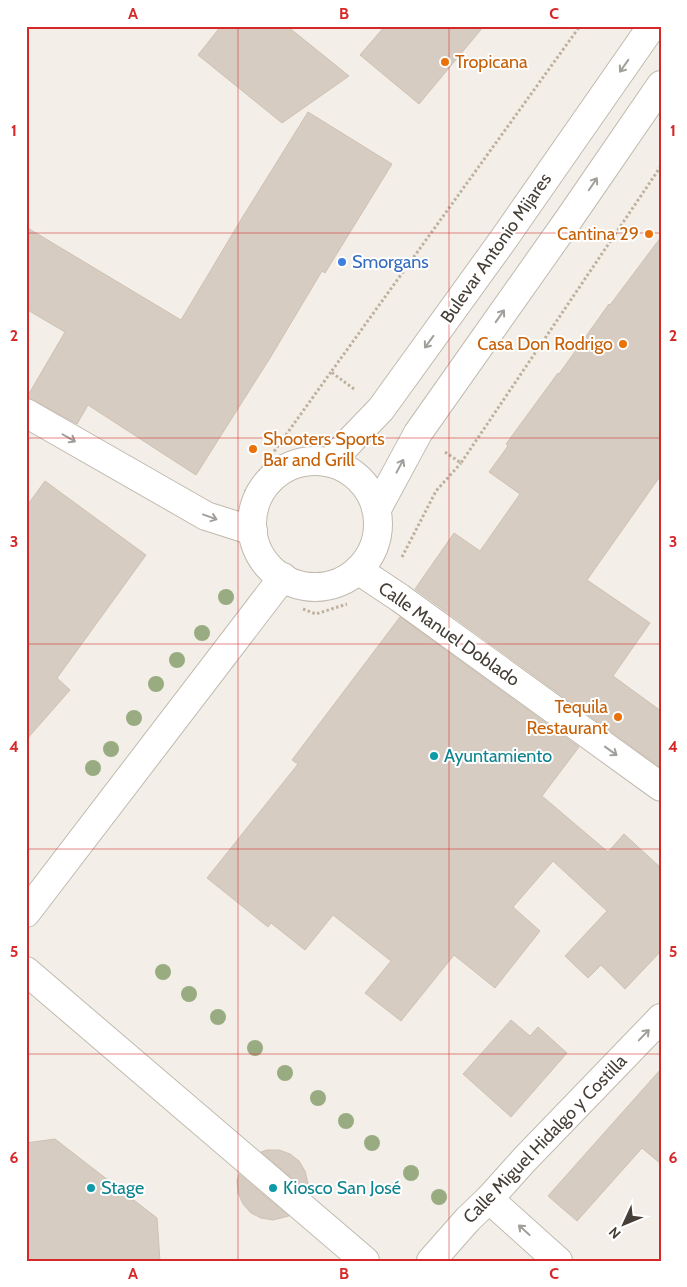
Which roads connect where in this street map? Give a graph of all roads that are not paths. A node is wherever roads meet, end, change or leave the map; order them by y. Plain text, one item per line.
1 (652, 26) edge
2 (661, 85) edge
3 (26, 413) edge
4 (330, 462) junction
5 (377, 509) junction
6 (253, 531) junction
7 (367, 577) junction
8 (276, 587) junction
9 (661, 787) edge
10 (26, 913) edge
11 (26, 971) edge
12 (661, 1018) edge
13 (489, 1200) junction
14 (365, 1261) edge
15 (431, 1261) edge
16 (558, 1261) edge

1 -> 4 street, Bulevar Antonio Mijares
5 -> 2 street
3 -> 6 street
4 - 5 street
4 - 6 street
5 - 7 street
6 - 8 street
7 - 8 street
7 -> 9 street, Calle Manuel Doblado
8 - 10 street
11 - 14 street
13 -> 12 street, Calle Miguel Hidalgo y Costilla
13 - 15 street, Calle Miguel Hidalgo y Costilla
16 -> 13 street

